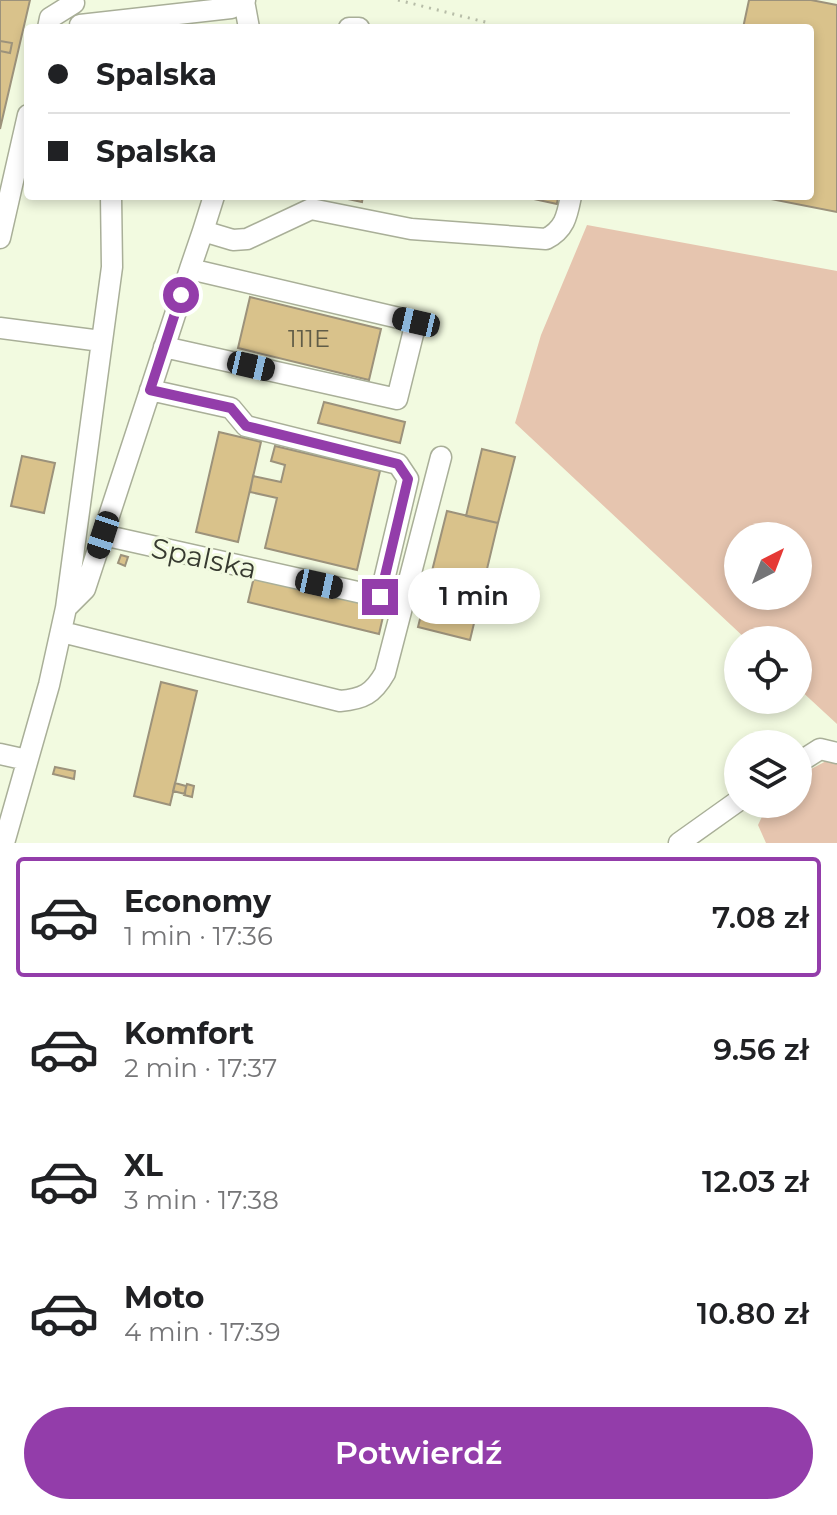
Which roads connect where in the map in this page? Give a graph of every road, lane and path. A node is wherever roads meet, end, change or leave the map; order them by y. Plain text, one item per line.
1 (245, 0) edge
2 (398, 0) edge
3 (74, 2) edge
4 (489, 23) dead end
5 (49, 24) edge
6 (79, 24) edge
7 (104, 24) edge
8 (248, 24) edge
9 (24, 133) edge
10 (111, 200) edge
11 (213, 200) edge
12 (570, 200) edge
13 (313, 203) edge
14 (203, 231) junction
15 (0, 238) edge
16 (190, 269) junction
17 (0, 328) edge
18 (101, 341) junction
19 (164, 347) junction
20 (150, 390) junction
21 (441, 457) dead end
22 (103, 535) junction
23 (66, 608) junction
24 (62, 632) junction
25 (837, 753) edge
26 (0, 754) edge
27 (812, 754) edge
28 (27, 760) junction
29 (724, 811) edge
30 (4, 843) edge
31 (679, 843) edge

1 - 7 lane
1 - 8 lane
2 - 4 path
3 - 5 lane
3 - 6 lane
9 - 15 lane
10 - 18 lane
11 - 14 lane
12 - 13 lane
13 - 14 lane
14 - 16 lane
16 - 19 lane
16 - 19 lane
17 - 18 lane
18 - 23 lane
19 - 20 lane
20 - 22 lane
20 - 22 lane, Spalska
21 - 24 lane
22 - 23 lane
23 - 24 lane
24 - 28 lane
25 - 27 lane
26 - 28 lane
28 - 30 lane
29 - 31 lane

